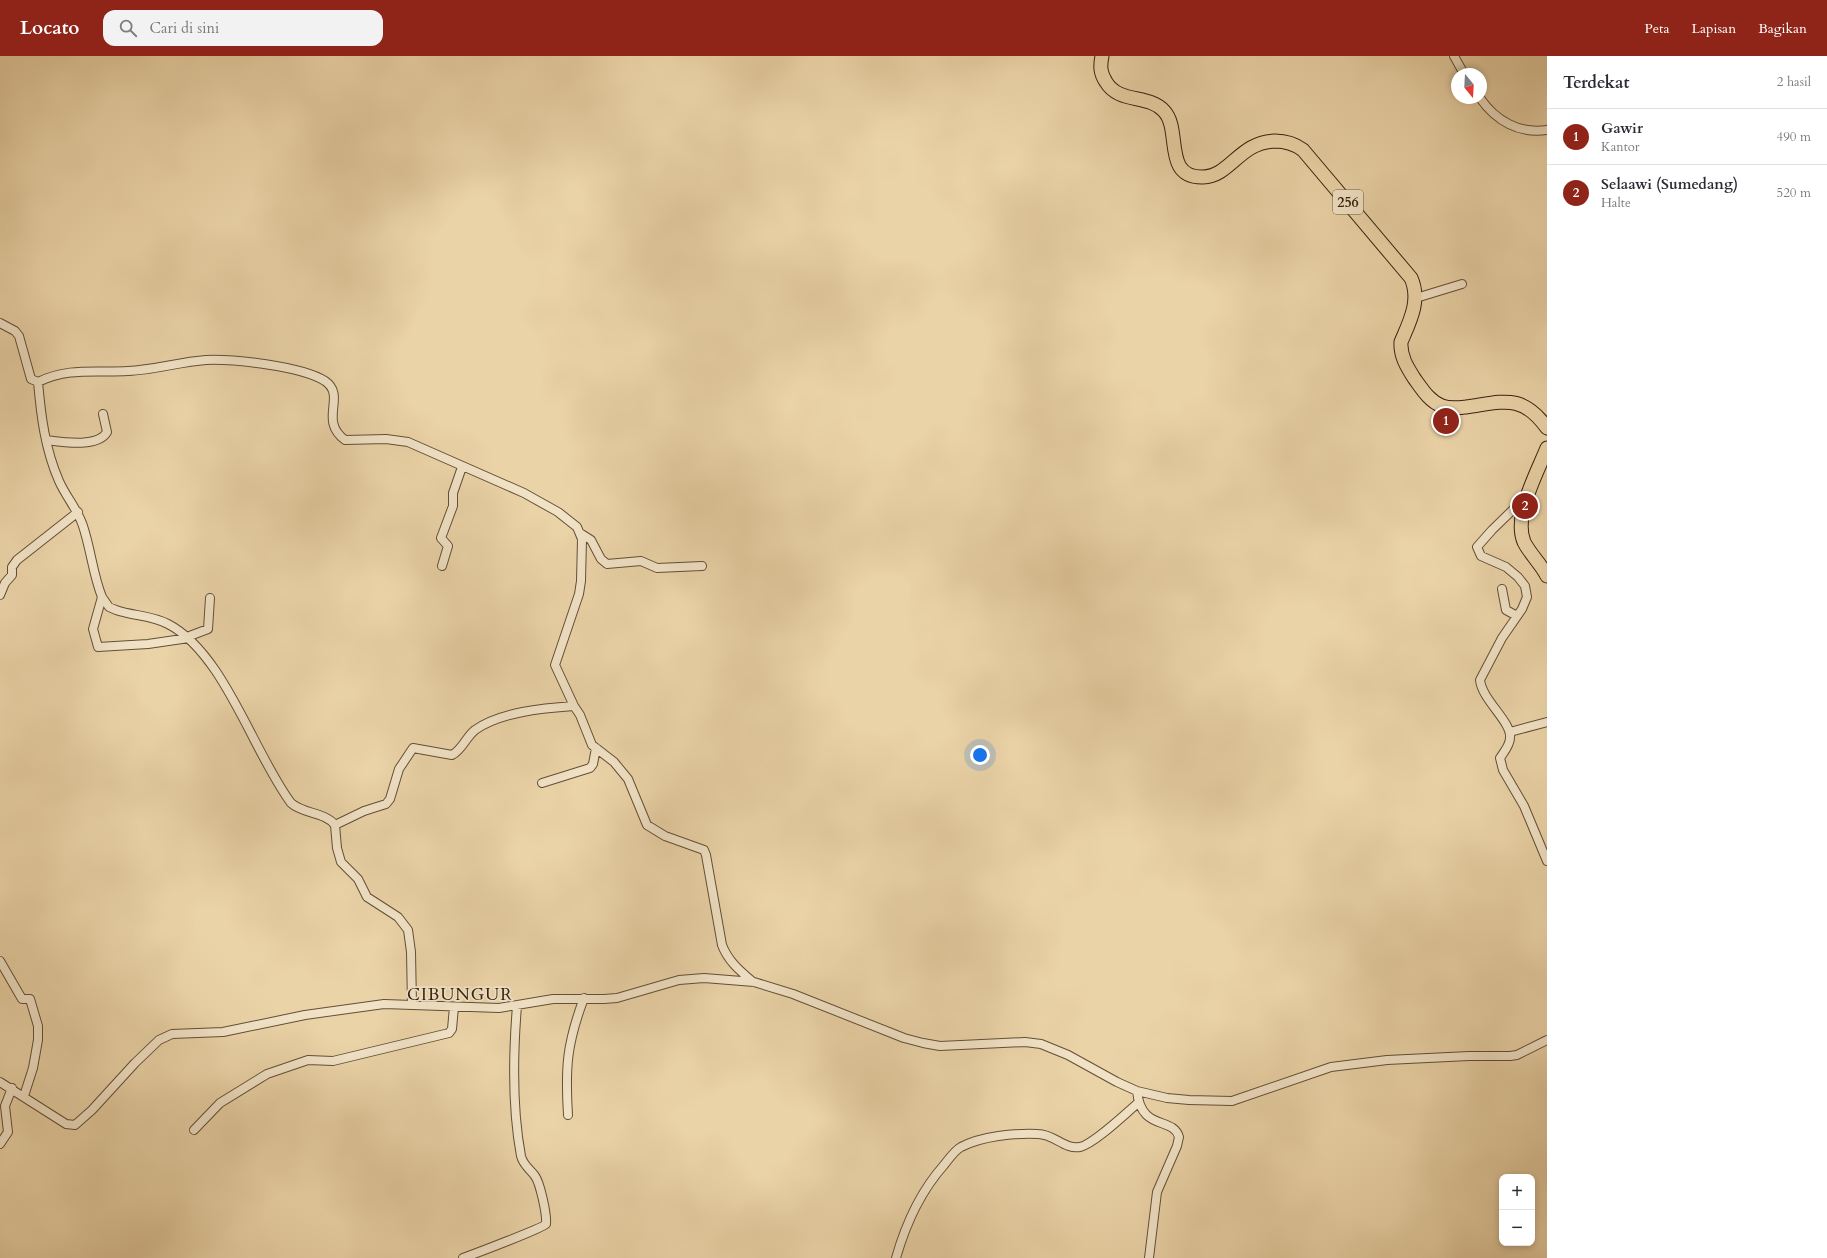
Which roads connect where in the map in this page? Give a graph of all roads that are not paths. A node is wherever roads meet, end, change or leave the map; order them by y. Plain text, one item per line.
1 (1102, 56) edge
2 (1454, 56) edge
3 (1461, 68) edge
4 (1485, 104) edge
5 (1547, 130) edge
6 (1462, 284) dead end
7 (1416, 298) junction
8 (0, 323) edge
9 (38, 382) junction
10 (103, 414) dead end
11 (1547, 428) edge
12 (46, 440) junction
13 (1547, 448) edge
14 (462, 467) junction
15 (1530, 493) junction
16 (78, 512) junction
17 (580, 533) junction
18 (442, 566) dead end
19 (702, 566) dead end
20 (1547, 576) edge
21 (1502, 589) dead end
22 (0, 595) edge
23 (102, 598) junction
24 (210, 598) dead end
25 (1517, 616) junction
26 (188, 638) junction
27 (574, 706) junction
28 (1547, 722) edge
29 (1510, 732) junction
30 (596, 748) junction
31 (542, 783) dead end
32 (335, 825) junction
33 (1547, 860) edge
34 (0, 961) edge
35 (754, 982) junction
36 (584, 998) junction
37 (412, 1004) junction
38 (517, 1006) junction
39 (454, 1007) junction
40 (1547, 1040) edge
41 (0, 1082) edge
42 (12, 1088) junction
43 (1137, 1091) junction
44 (24, 1096) junction
45 (1138, 1103) junction
46 (568, 1115) dead end
47 (194, 1130) dead end
48 (0, 1144) edge
49 (463, 1258) edge
50 (896, 1258) edge
51 (1149, 1258) edge

1 - 7 main road, 256
2 - 3 street
4 - 5 street
6 - 7 street
7 - 11 main road, 256
8 - 9 street
9 - 12 street
9 - 14 street
10 - 12 street
12 - 16 street
13 - 15 main road
14 - 17 street
14 - 18 street
15 - 20 main road
15 - 25 street
16 - 22 street
16 - 23 street
17 - 19 street
17 - 27 street
21 - 25 street
23 - 26 street
23 - 26 street
24 - 26 street
25 - 29 street
26 - 32 street
27 - 30 street
27 - 32 street
28 - 29 street
29 - 33 street
30 - 31 street
30 - 35 street
32 - 37 street
34 - 44 street
35 - 36 street
35 - 43 street
36 - 38 street
36 - 46 street
37 - 39 street
37 - 44 street
38 - 39 street
38 - 49 street
39 - 47 street
40 - 43 street
41 - 42 street
42 - 44 street
42 - 48 street
43 - 45 street
45 - 50 street
45 - 51 street

